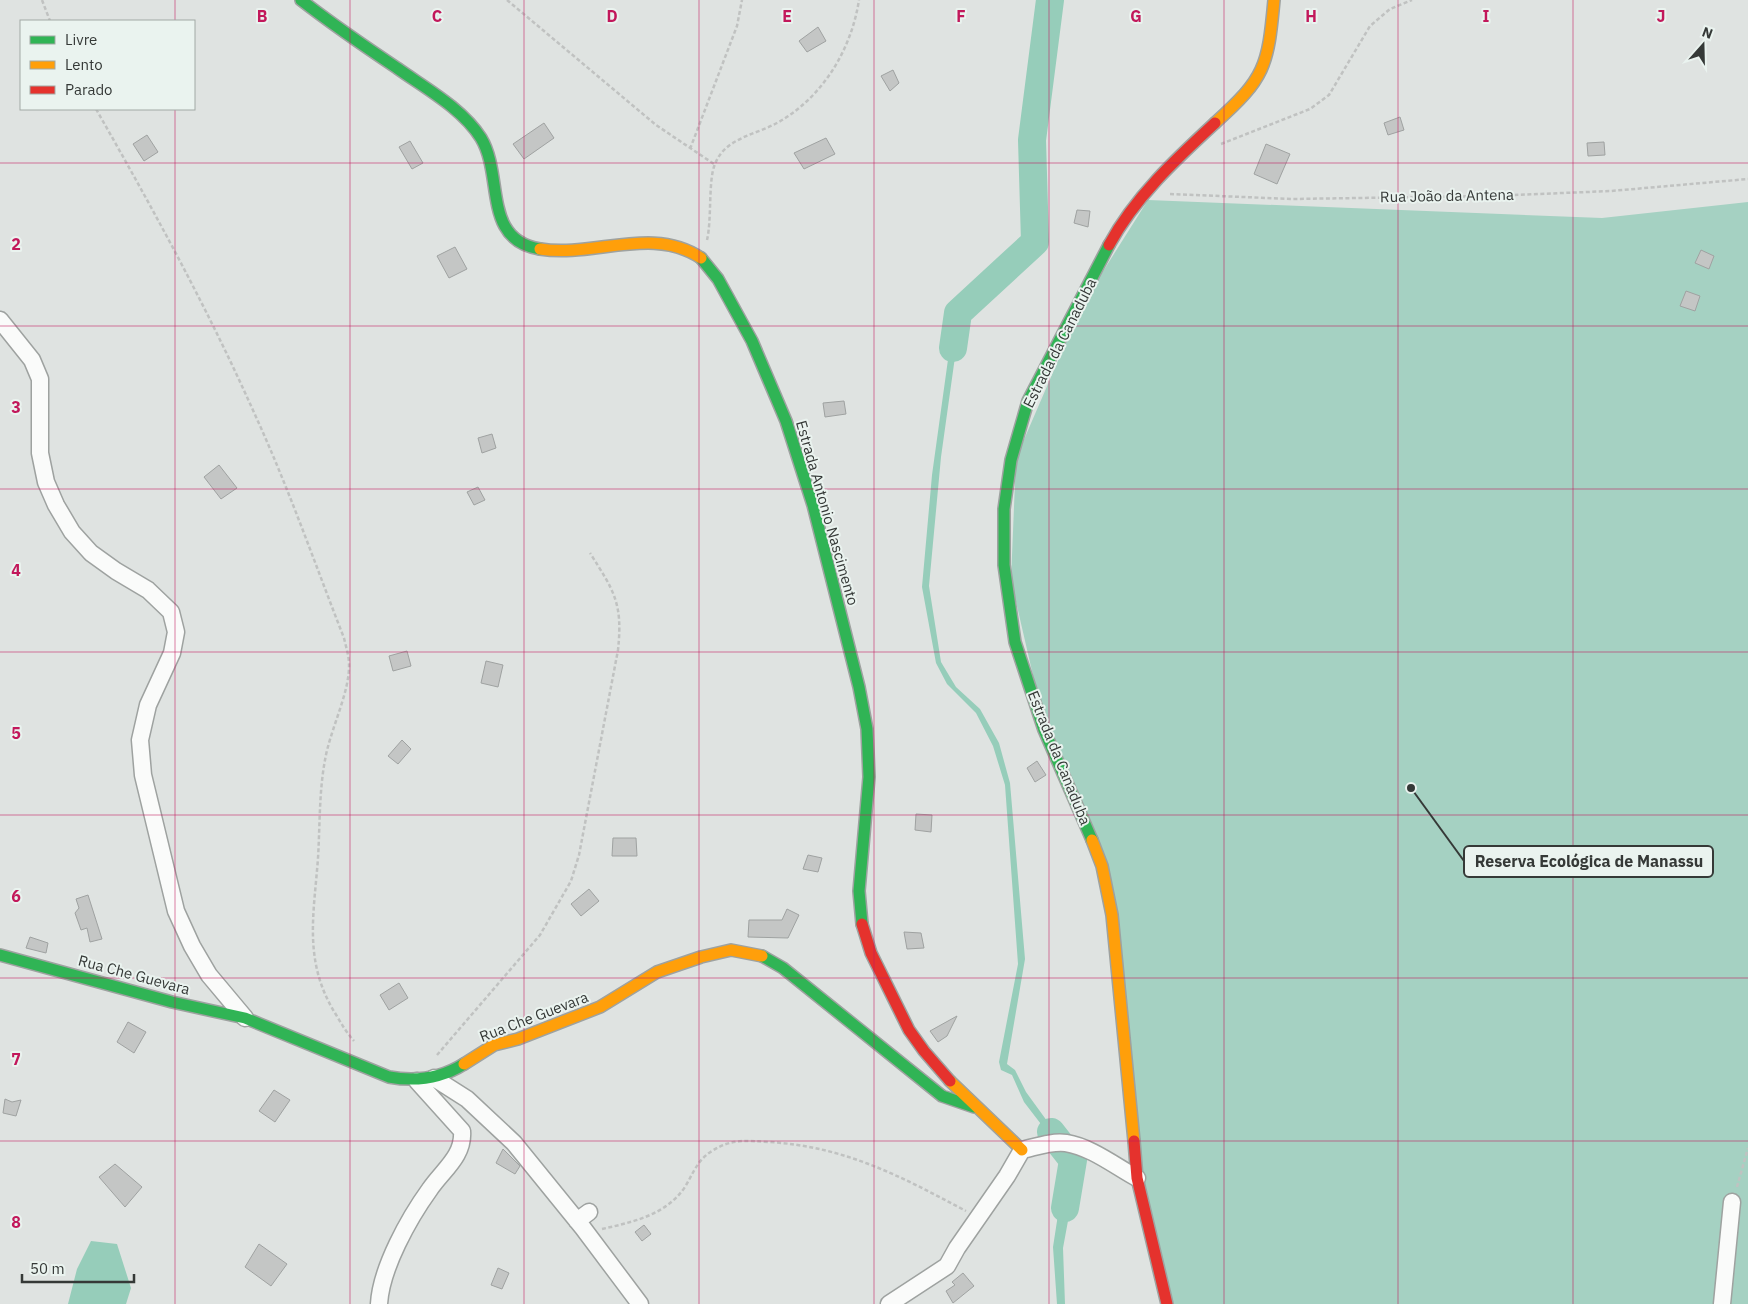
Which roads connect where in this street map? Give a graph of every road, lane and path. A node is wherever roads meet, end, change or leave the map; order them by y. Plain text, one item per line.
1 (42, 0) edge
2 (301, 0) edge
3 (508, 0) edge
4 (742, 0) edge
5 (859, 0) edge
6 (1274, 0) edge
7 (1412, 0) edge
8 (50, 20) edge
9 (97, 110) edge
10 (1218, 146) dead end
11 (690, 150) junction
12 (714, 164) junction
13 (1748, 179) edge
14 (1146, 193) junction
15 (703, 258) junction
16 (0, 320) edge
17 (590, 553) dead end
18 (0, 954) edge
19 (245, 1018) junction
20 (354, 1041) dead end
21 (434, 1078) junction
22 (417, 1081) junction
23 (980, 1109) junction
24 (1748, 1148) edge
25 (1022, 1150) junction
26 (1137, 1178) junction
27 (1732, 1202) joint
28 (978, 1218) junction
29 (583, 1220) junction
30 (379, 1304) edge
31 (640, 1304) edge
32 (889, 1304) edge
33 (1167, 1304) edge
34 (1722, 1304) edge

1 - 8 path
2 - 15 street, Estrada Antonio Nascimento
3 - 11 path
4 - 11 path
5 - 12 path
6 - 14 street, Estrada da Canaduba
7 - 10 path
9 - 20 path
11 - 12 path
12 - 15 path
13 - 14 path, Rua João da Antena
14 - 26 street, Estrada da Canaduba
15 - 23 street, Estrada Antonio Nascimento
16 - 19 street
17 - 21 path
18 - 19 street, Rua Che Guevara
19 - 22 street, Rua Che Guevara
21 - 22 street, Rua Che Guevara
21 - 23 street, Rua Che Guevara
21 - 29 street
22 - 30 street
23 - 25 street, Estrada Antonio Nascimento
24 - 27 path
25 - 26 street
25 - 28 street
26 - 33 street, Estrada da Canaduba
27 - 34 street
28 - 29 path
28 - 32 street
29 - 31 street

